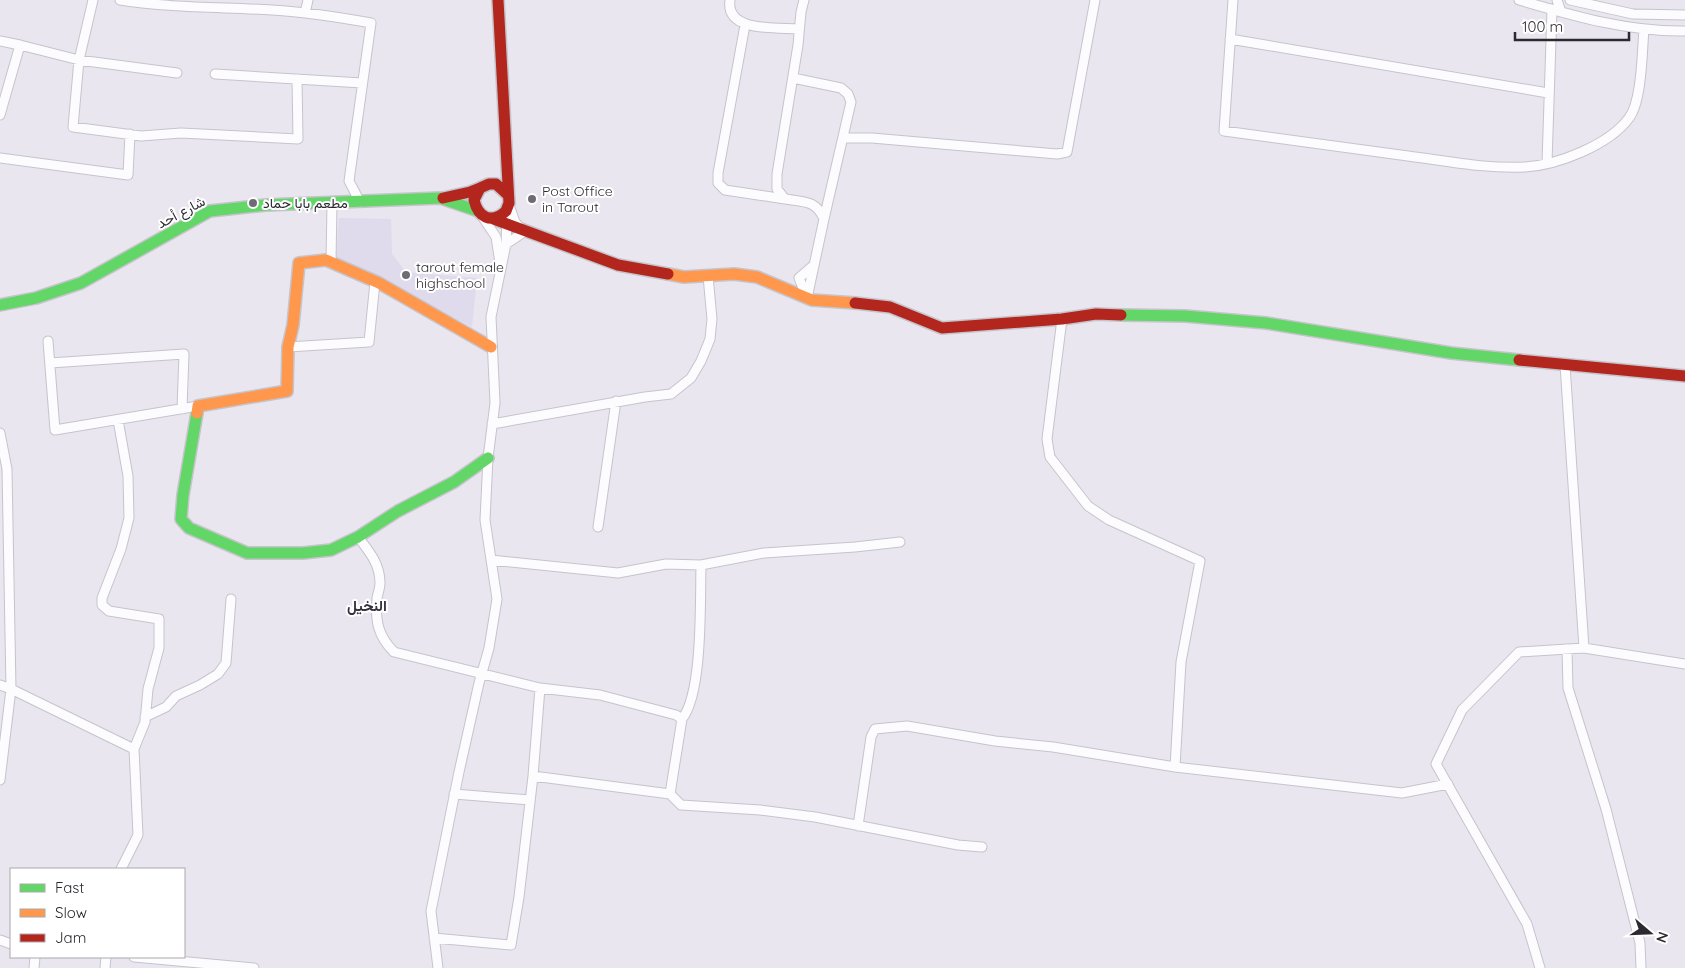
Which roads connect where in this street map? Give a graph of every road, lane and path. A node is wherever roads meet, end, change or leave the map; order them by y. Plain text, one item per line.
1 (93, 0) edge
2 (122, 0) edge
3 (308, 0) edge
4 (498, 0) edge
5 (730, 0) edge
6 (804, 0) edge
7 (1095, 0) edge
8 (1233, 0) edge
9 (1519, 0) edge
10 (1557, 0) edge
11 (1570, 0) edge
12 (1557, 11) junction
13 (305, 13) junction
14 (1685, 15) edge
15 (747, 23) junction
16 (799, 28) junction
17 (1644, 29) junction
18 (1683, 29) edge
19 (1230, 39) junction
20 (0, 41) edge
21 (20, 45) junction
22 (79, 60) junction
23 (177, 73) dead end
24 (215, 74) dead end
25 (793, 78) junction
26 (297, 79) junction
27 (362, 83) junction
28 (1548, 93) junction
29 (0, 115) edge
30 (130, 134) junction
31 (843, 138) junction
32 (505, 142) junction
33 (0, 158) edge
34 (1547, 163) junction
35 (485, 185) junction
36 (440, 198) junction
37 (785, 198) junction
38 (360, 202) junction
39 (332, 203) junction
40 (508, 204) junction
41 (483, 215) junction
42 (824, 219) junction
43 (507, 226) junction
44 (524, 232) junction
45 (506, 244) junction
46 (331, 263) junction
47 (501, 269) junction
48 (708, 276) junction
49 (375, 282) junction
50 (808, 298) junction
51 (0, 305) edge
52 (1062, 319) junction
53 (48, 340) dead end
54 (288, 347) junction
55 (491, 347) junction
56 (50, 363) junction
57 (1566, 365) junction
58 (1685, 376) edge
59 (616, 402) junction
60 (198, 406) junction
61 (182, 409) junction
62 (118, 420) junction
63 (492, 424) junction
64 (0, 433) edge
65 (2, 457) edge
66 (488, 458) junction
67 (598, 527) dead end
68 (358, 537) junction
69 (900, 542) dead end
70 (491, 560) junction
71 (701, 565) junction
72 (0, 592) edge
73 (10, 595) junction
74 (231, 599) dead end
75 (1584, 648) junction
76 (1567, 649) junction
77 (1685, 664) edge
78 (482, 673) junction
79 (0, 685) edge
80 (540, 688) junction
81 (11, 689) junction
82 (146, 717) junction
83 (682, 719) junction
84 (134, 749) junction
85 (1175, 767) junction
86 (533, 776) junction
87 (0, 780) edge
88 (1448, 784) junction
89 (454, 794) junction
90 (670, 794) junction
91 (530, 800) junction
92 (858, 826) junction
93 (982, 847) dead end
94 (122, 868) edge
95 (434, 938) junction
96 (436, 952) junction
97 (141, 958) edge
98 (192, 965) edge
99 (254, 968) edge
100 (430, 968) edge
101 (438, 968) edge
102 (1540, 968) edge
103 (1641, 968) edge

1 - 22 street
2 - 13 street
3 - 13 street
4 - 32 street
5 - 15 street
6 - 16 street
7 - 31 street
8 - 19 street
9 - 12 street
10 - 12 street
11 - 14 street
12 - 17 street
12 - 28 street
13 - 27 street
15 - 16 street
15 - 37 street
16 - 25 street
17 - 18 street
17 - 34 street
19 - 28 street
19 - 34 street
20 - 21 street
21 - 22 street
21 - 29 street
22 - 23 street
22 - 30 street
24 - 26 street
25 - 31 street
25 - 37 street
26 - 27 street
26 - 30 street
27 - 38 street
28 - 34 street
30 - 33 street
31 - 42 street
32 - 35 street
32 - 40 street
35 - 36 street
35 - 40 street
35 - 41 street
36 - 38 street, شارع أحد
36 - 41 street, شارع أحد
37 - 42 street
38 - 39 street, شارع أحد
39 - 46 street
39 - 51 street, شارع أحد
40 - 41 street
40 - 43 street
40 - 44 street
41 - 43 street, شارع أحد
41 - 47 street
42 - 50 street
43 - 44 street, شارع أحد
43 - 45 street
44 - 45 street
44 - 48 street, شارع أحد
45 - 47 street
46 - 49 street
46 - 54 street
47 - 55 street
48 - 50 street, شارع أحد
48 - 59 street
49 - 54 street
49 - 55 street
50 - 52 street, شارع أحد
52 - 57 street, شارع أحد
52 - 85 street
53 - 56 street
54 - 60 street
55 - 63 street
56 - 61 street
56 - 62 street
57 - 58 street, شارع أحد
57 - 75 street
59 - 63 street
59 - 67 street
60 - 61 street
60 - 68 street
61 - 62 street
62 - 82 street
63 - 66 street
64 - 65 street
65 - 73 street
66 - 68 street
66 - 70 street
68 - 78 street
69 - 71 street
70 - 71 street
70 - 78 street
71 - 83 street
72 - 73 street
73 - 81 street
74 - 82 street
75 - 76 street
75 - 77 street
76 - 88 street
76 - 103 street
78 - 80 street
78 - 89 street
79 - 81 street
80 - 83 street
80 - 86 street
81 - 84 street
81 - 87 street
82 - 84 street
83 - 90 street
84 - 94 street
85 - 88 street
85 - 92 street
86 - 90 street
86 - 91 street
88 - 102 street
89 - 91 street
89 - 95 street
90 - 92 street
91 - 95 street
92 - 93 street
95 - 96 street
96 - 100 street
96 - 101 street
97 - 98 street
98 - 99 street

